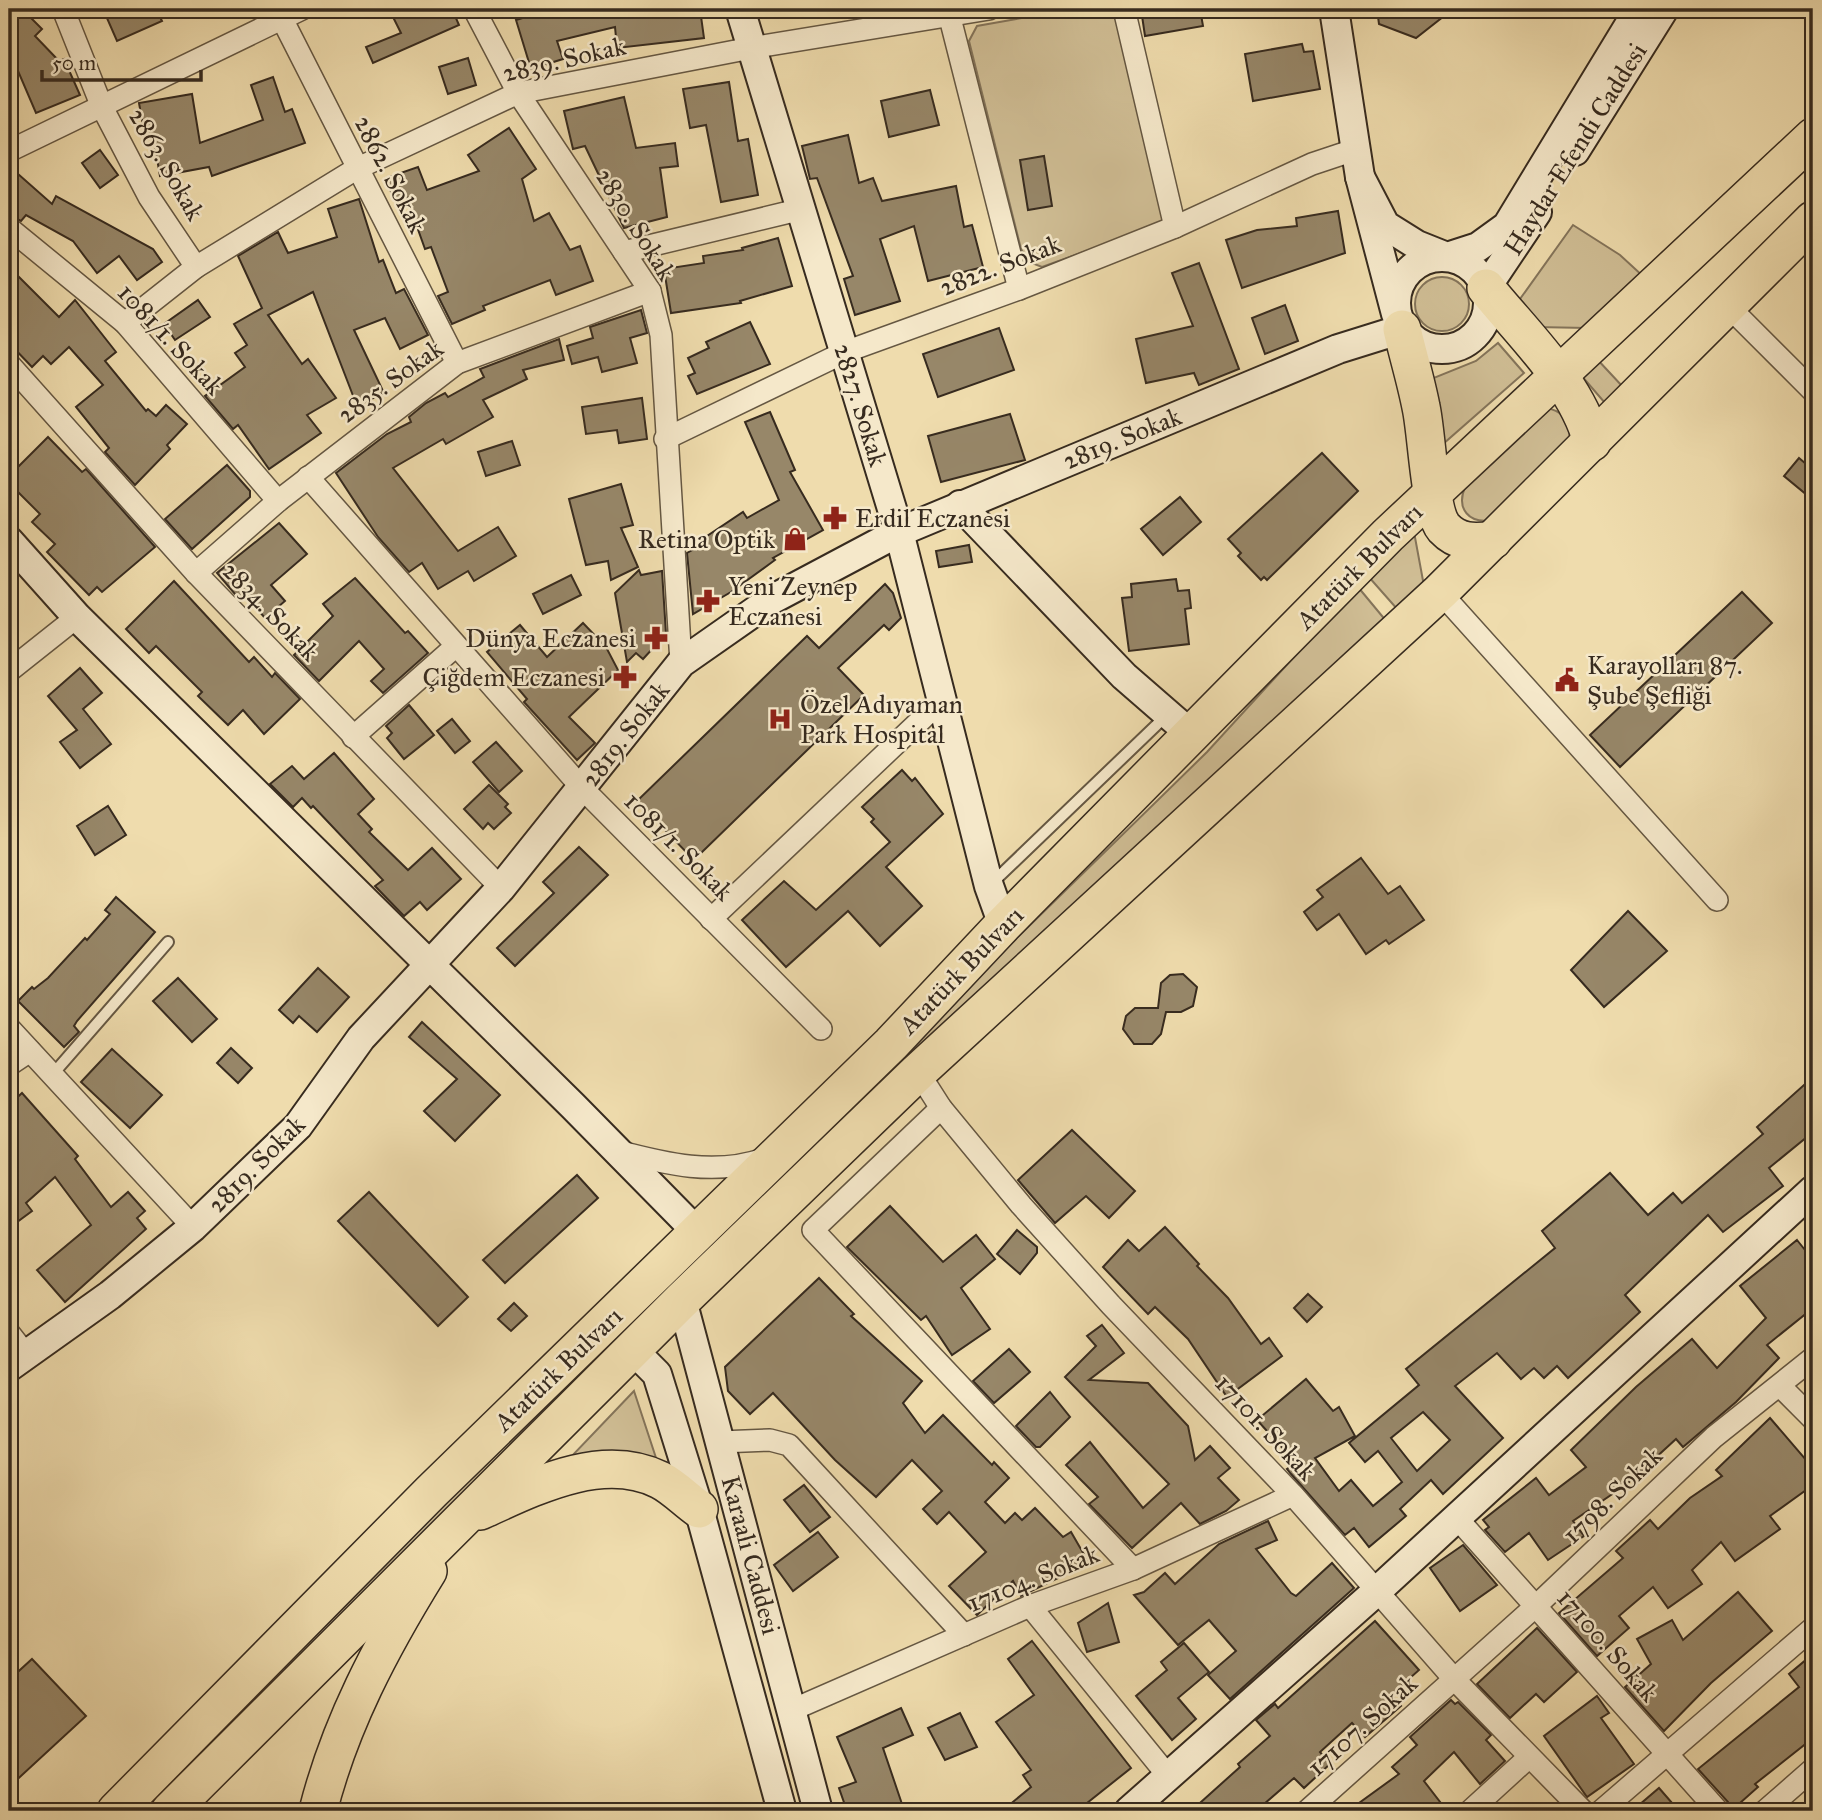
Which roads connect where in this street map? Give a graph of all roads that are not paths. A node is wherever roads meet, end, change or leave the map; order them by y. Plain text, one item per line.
1 (63, 9) edge
2 (302, 9) edge
3 (474, 9) edge
4 (740, 9) edge
5 (989, 9) edge
6 (1124, 9) edge
7 (1334, 9) edge
8 (1639, 9) edge
9 (1664, 9) edge
10 (279, 14) edge
11 (949, 14) junction
12 (751, 48) junction
13 (518, 93) junction
14 (102, 107) junction
15 (1811, 138) edge
16 (1357, 149) junction
17 (9, 150) edge
18 (356, 169) junction
19 (1360, 177) junction
20 (802, 209) junction
21 (1813, 220) edge
22 (1175, 227) junction
23 (9, 228) edge
24 (624, 252) junction
25 (1447, 257) junction
26 (195, 267) junction
27 (1486, 288) junction
28 (1020, 289) junction
29 (650, 291) junction
30 (1728, 306) junction
31 (1399, 321) junction
32 (125, 323) junction
33 (845, 352) junction
34 (457, 363) junction
35 (9, 364) edge
36 (1557, 376) junction
37 (1813, 391) edge
38 (665, 439) junction
39 (1592, 442) junction
40 (308, 477) junction
41 (1434, 491) junction
42 (278, 501) junction
43 (960, 505) junction
44 (900, 532) junction
45 (1493, 540) junction
46 (9, 541) edge
47 (197, 573) junction
48 (1440, 592) junction
49 (76, 617) junction
50 (456, 646) junction
51 (681, 663) junction
52 (9, 671) edge
53 (942, 700) junction
54 (1180, 726) junction
55 (353, 737) junction
56 (582, 788) junction
57 (989, 886) junction
58 (501, 888) junction
59 (1717, 900) dead end
60 (711, 919) junction
61 (1003, 925) junction
62 (168, 942) dead end
63 (430, 966) junction
64 (9, 1028) edge
65 (821, 1029) dead end
66 (30, 1051) junction
67 (9, 1065) edge
68 (918, 1072) junction
69 (53, 1074) junction
70 (941, 1108) junction
71 (616, 1150) junction
72 (779, 1154) junction
73 (1813, 1190) edge
74 (192, 1227) junction
75 (698, 1233) junction
76 (682, 1300) junction
77 (9, 1333) edge
78 (632, 1349) junction
79 (1813, 1358) edge
80 (18, 1362) edge
81 (1780, 1386) junction
82 (1813, 1419) edge
83 (720, 1442) junction
84 (1293, 1495) junction
85 (698, 1509) junction
86 (1455, 1516) junction
87 (459, 1520) junction
88 (1133, 1569) junction
89 (1377, 1591) junction
90 (1537, 1605) junction
91 (1030, 1606) junction
92 (1813, 1628) edge
93 (964, 1635) junction
94 (1455, 1680) junction
95 (792, 1710) junction
96 (1666, 1755) junction
97 (1528, 1758) junction
98 (1813, 1769) edge
99 (1170, 1777) junction
100 (116, 1811) edge
101 (170, 1811) edge
102 (318, 1811) edge
103 (782, 1811) edge
104 (818, 1811) edge
105 (1129, 1811) edge
106 (1307, 1811) edge
107 (1470, 1811) edge
108 (1583, 1811) edge
109 (1601, 1811) edge
110 (1718, 1811) edge
111 (1765, 1811) edge

1 - 14 street, 2863. Sokak
2 - 10 street
3 - 13 street, 2830. Sokak
4 - 12 main road, 2827. Sokak
5 - 11 street, 2839. Sokak
6 - 22 street
7 - 16 main road
8 - 25 main road, Haydar Efendi Caddesi
9 - 27 main road, Haydar Efendi Caddesi
10 - 14 street
10 - 18 street, 2862. Sokak
11 - 12 street, 2839. Sokak
11 - 28 street
12 - 13 street, 2839. Sokak
12 - 20 main road, 2827. Sokak
13 - 18 street, 2839. Sokak
13 - 24 street, 2830. Sokak
14 - 17 street
14 - 26 street, 2863. Sokak
15 - 36 highway, Atatürk Bulvarı
16 - 19 main road
16 - 22 street, 2822. Sokak
18 - 26 street, 2839. Sokak
18 - 34 street, 2862. Sokak
19 - 25 main road
19 - 31 main road
20 - 24 street
20 - 33 main road, 2827. Sokak
21 - 30 highway, Atatürk Bulvarı
22 - 28 street, 2822. Sokak
23 - 32 street, 1081/1. Sokak
24 - 29 street, 2830. Sokak
25 - 27 main road
25 - 31 main road
26 - 32 street, 2839. Sokak
27 - 31 main road
27 - 36 highway
28 - 33 street, 2822. Sokak
29 - 34 street, 2835. Sokak
29 - 38 street, 2830. Sokak
30 - 37 street
30 - 39 highway, Atatürk Bulvarı
31 - 41 highway
31 - 43 main road, 2819. Sokak
32 - 42 street, 1081/1. Sokak
33 - 38 street, 2822. Sokak
33 - 44 main road, 2827. Sokak
34 - 40 street, 2835. Sokak
35 - 47 street, 2834. Sokak
36 - 39 highway
36 - 41 highway, Atatürk Bulvarı
38 - 51 street, 2830. Sokak
39 - 45 highway, Atatürk Bulvarı
40 - 42 street, 2835. Sokak
40 - 50 street, 1081/1. Sokak
41 - 45 highway
41 - 54 highway, Atatürk Bulvarı
42 - 47 street, 2835. Sokak
43 - 44 main road, 2819. Sokak
43 - 54 main road
44 - 51 main road, 2819. Sokak
44 - 53 main road, 2827. Sokak
45 - 48 highway, Atatürk Bulvarı
46 - 49 main road
47 - 55 street, 2834. Sokak
48 - 59 street
48 - 68 highway, Atatürk Bulvarı
49 - 52 street
49 - 63 main road
50 - 55 street
50 - 56 street, 1081/1. Sokak
51 - 56 main road, 2819. Sokak
53 - 57 main road, 2827. Sokak
53 - 60 street
54 - 57 lane
54 - 61 highway, Atatürk Bulvarı
55 - 58 street, 2834. Sokak
56 - 58 main road, 2819. Sokak
56 - 60 street, 1081/1. Sokak
57 - 61 main road, 2827. Sokak
58 - 63 main road, 2819. Sokak
60 - 65 street, 1081/1. Sokak
61 - 72 highway, Atatürk Bulvarı
62 - 69 lane
63 - 71 main road
63 - 74 main road, 2819. Sokak
64 - 66 street
66 - 67 street
66 - 69 street
68 - 70 street, 17101. Sokak
68 - 76 highway, Atatürk Bulvarı
69 - 74 street
70 - 84 street, 17101. Sokak
70 - 88 street
71 - 72 street
71 - 75 main road
72 - 75 highway, Atatürk Bulvarı
73 - 86 main road
74 - 80 main road, 2819. Sokak
75 - 100 highway, Atatürk Bulvarı
76 - 78 highway, Atatürk Bulvarı
76 - 83 main road, Karaali Caddesi
77 - 80 street
78 - 85 main road, Karaali Caddesi
78 - 87 highway, Atatürk Bulvarı
79 - 81 street, 1798. Sokak
81 - 82 street
81 - 90 street, 1798. Sokak
83 - 93 street
83 - 95 main road, Karaali Caddesi
84 - 88 street, 17104. Sokak
84 - 89 street, 17101. Sokak
85 - 87 highway
85 - 103 main road, Karaali Caddesi
86 - 89 main road
86 - 90 street, 17100. Sokak
87 - 101 highway, Atatürk Bulvarı
87 - 102 highway
88 - 91 street, 17104. Sokak
89 - 94 street, 17101. Sokak
89 - 99 main road
90 - 94 street, 1798. Sokak
90 - 96 street, 17100. Sokak
91 - 93 street, 17104. Sokak
91 - 99 street
92 - 96 street
93 - 95 street, 17104. Sokak
94 - 97 street, 17101. Sokak
94 - 106 street, 17107. Sokak
95 - 104 main road, Karaali Caddesi
96 - 109 street
96 - 110 street, 17100. Sokak
97 - 107 street
97 - 108 street, 17101. Sokak
98 - 111 street
99 - 105 main road

